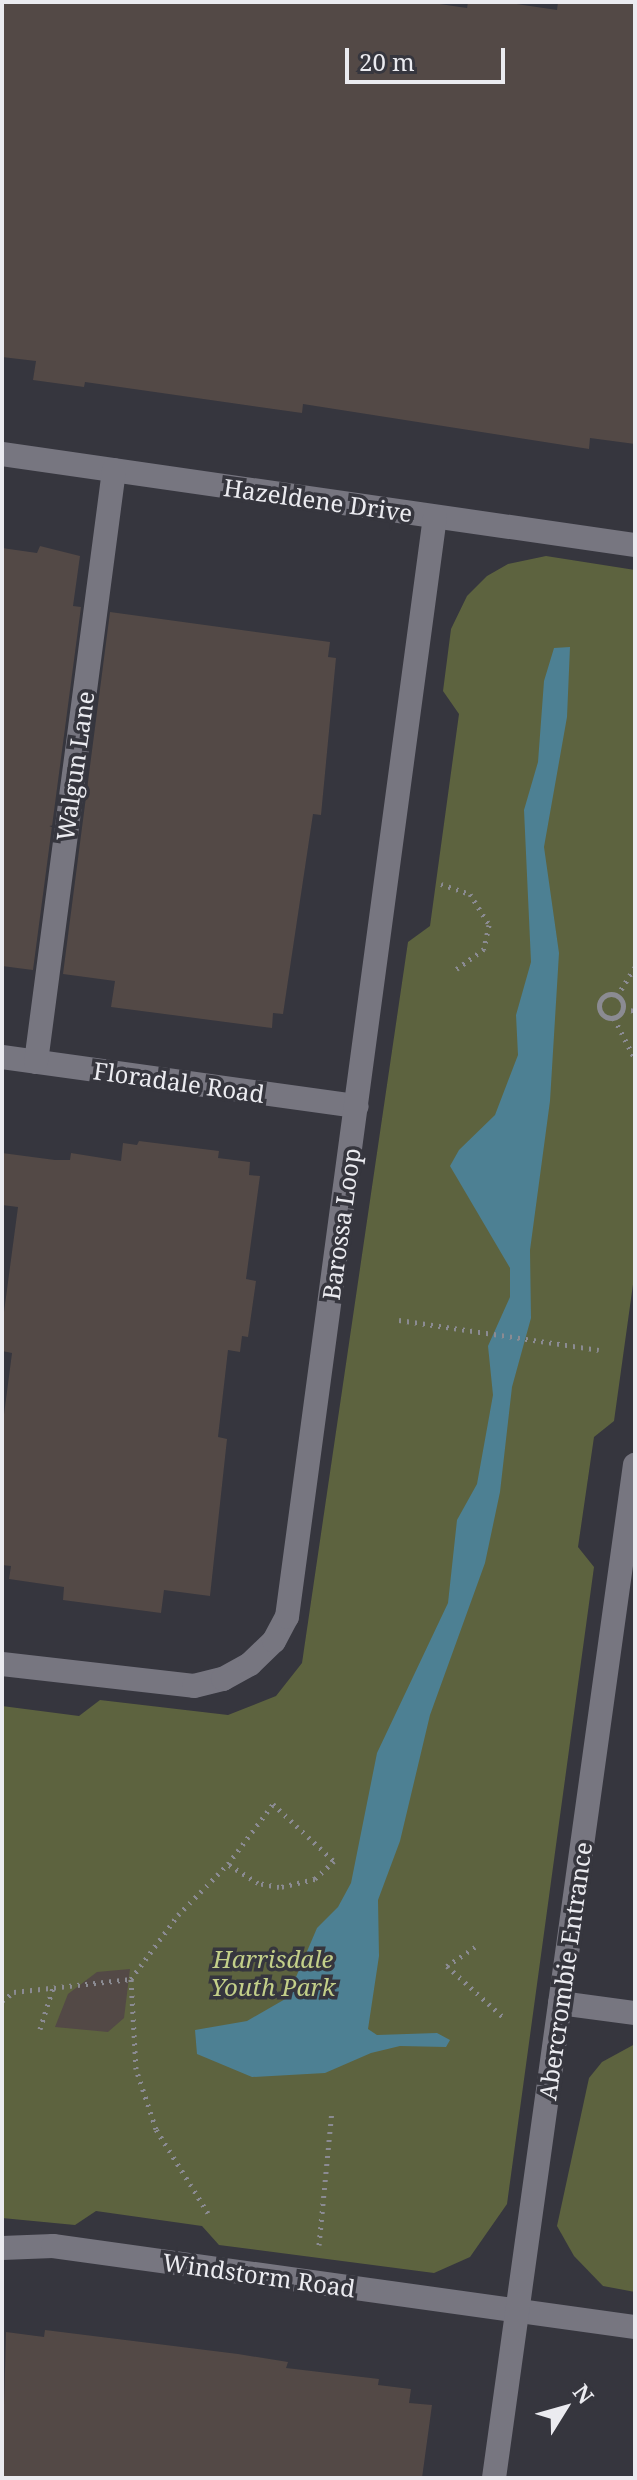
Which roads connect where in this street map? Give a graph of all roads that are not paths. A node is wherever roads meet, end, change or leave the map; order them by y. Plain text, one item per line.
1 (2, 454) edge
2 (114, 470) junction
3 (435, 517) junction
4 (635, 545) edge
5 (2, 1057) edge
6 (36, 1062) junction
7 (357, 1106) junction
8 (635, 1465) edge
9 (2, 1664) edge
10 (560, 2003) junction
11 (635, 2013) edge
12 (2, 2248) edge
13 (517, 2312) junction
14 (635, 2327) edge
15 (494, 2478) edge

1 - 2 street, Hazeldene Drive
2 - 3 street, Hazeldene Drive
2 - 6 street, Walgun Lane
3 - 4 street, Hazeldene Drive
3 - 7 street, Barossa Loop
5 - 6 street, Floradale Road
6 - 7 street, Floradale Road
7 - 9 street, Barossa Loop
8 - 10 street, Abercrombie Entrance
10 - 11 street
10 - 13 street, Abercrombie Entrance
12 - 13 street, Windstorm Road
13 - 14 street, Windstorm Road
13 - 15 street, Abercrombie Entrance

